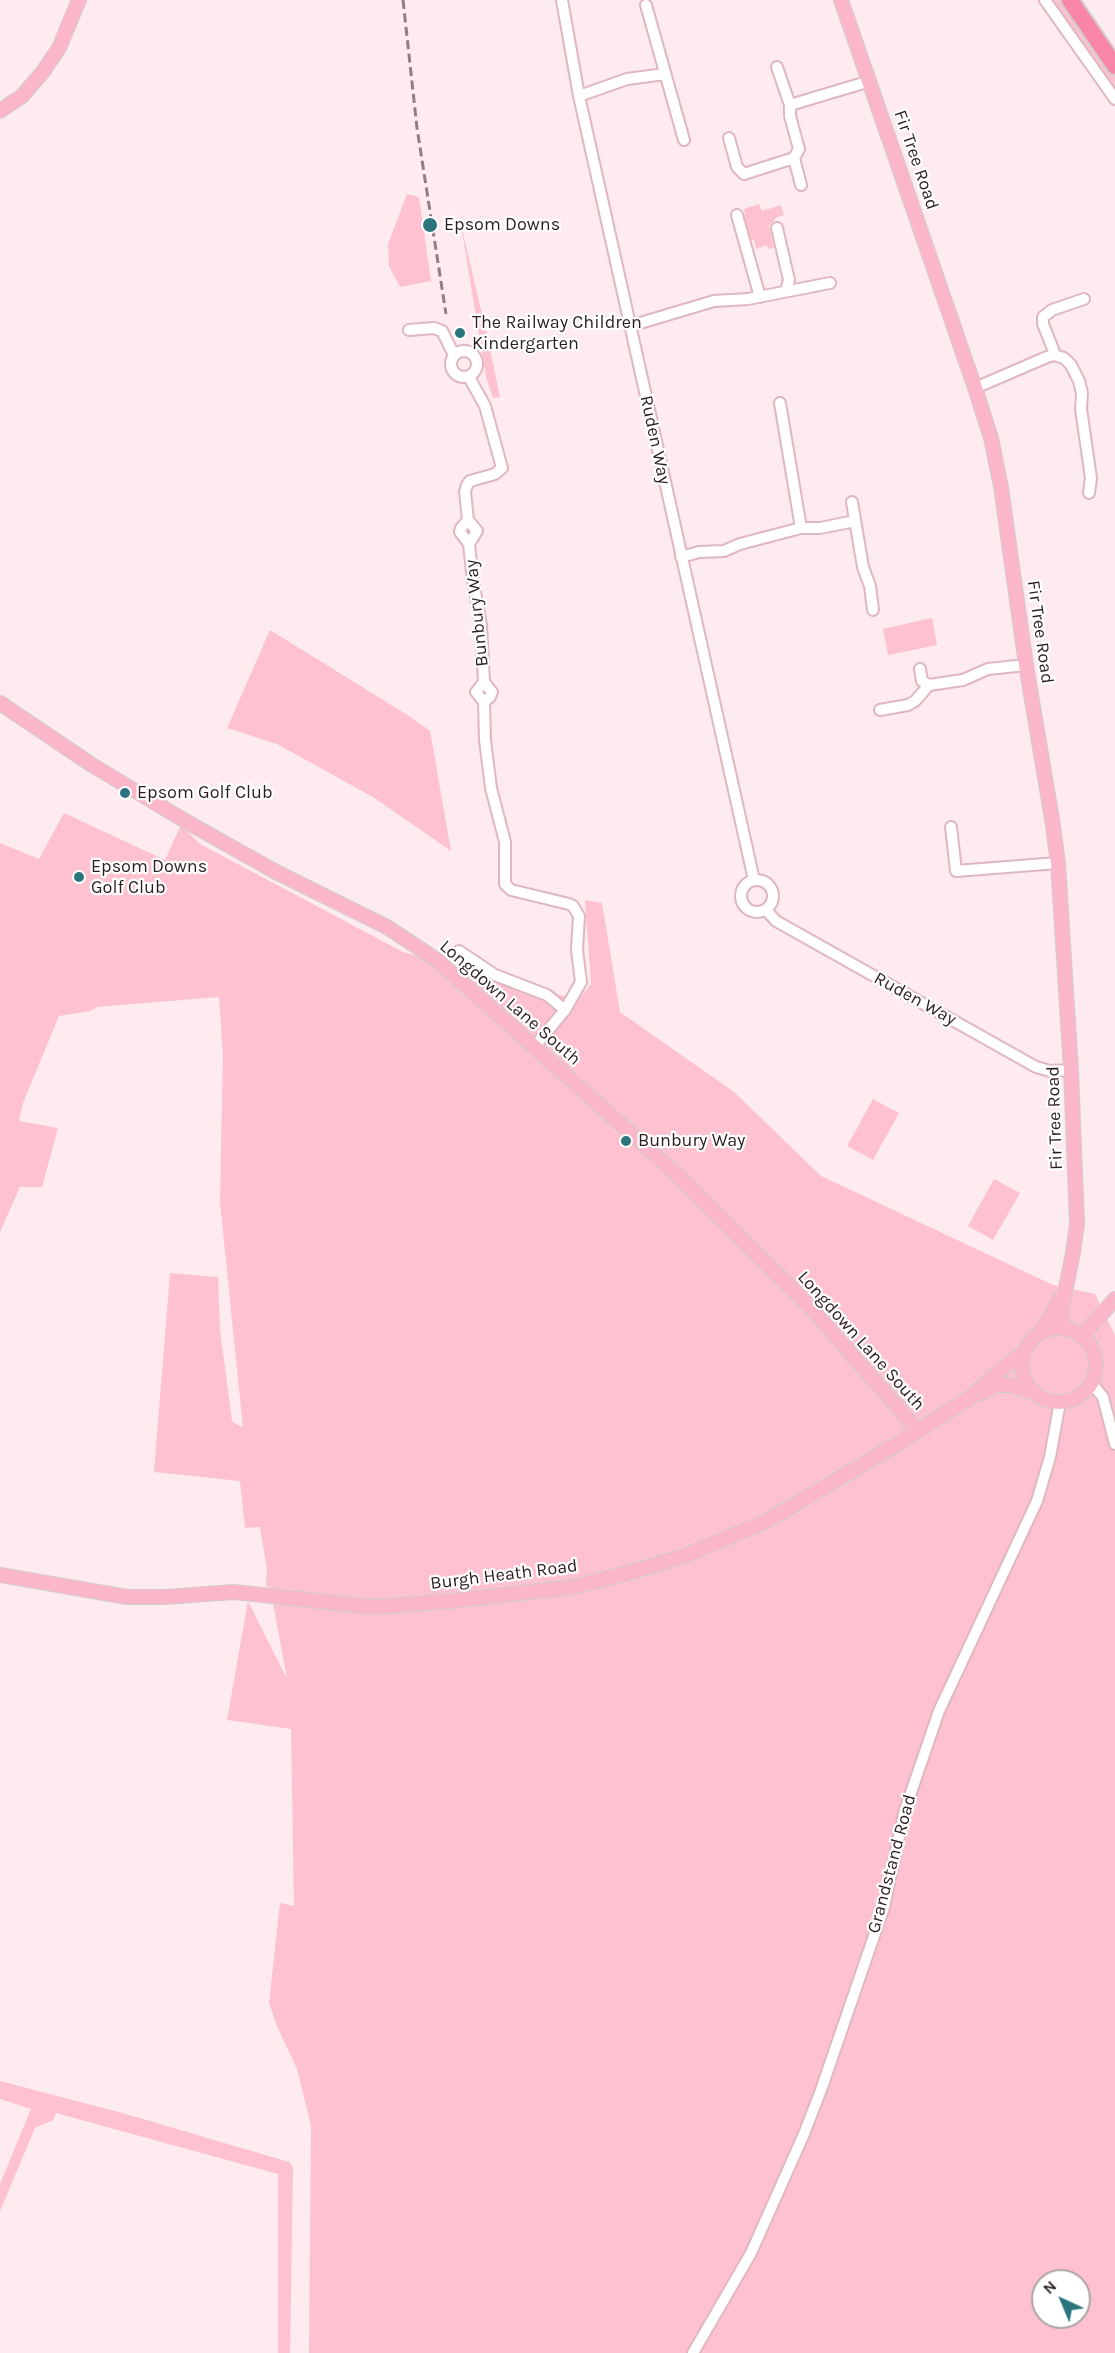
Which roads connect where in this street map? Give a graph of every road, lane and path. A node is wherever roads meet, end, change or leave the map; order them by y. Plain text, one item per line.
1 (79, 0) edge
2 (562, 0) edge
3 (842, 0) edge
4 (1045, 0) edge
5 (1070, 0) edge
6 (646, 5) dead end
7 (1115, 66) edge
8 (777, 67) dead end
9 (665, 74) junction
10 (870, 81) junction
11 (579, 96) junction
12 (1115, 99) edge
13 (790, 105) junction
14 (0, 111) edge
15 (729, 138) dead end
16 (684, 140) dead end
17 (794, 158) junction
18 (801, 185) dead end
19 (737, 216) dead end
20 (777, 228) dead end
21 (830, 283) dead end
22 (786, 291) junction
23 (760, 297) junction
24 (1084, 299) dead end
25 (630, 326) junction
26 (409, 330) dead end
27 (454, 355) junction
28 (1054, 355) junction
29 (469, 377) junction
30 (975, 388) junction
31 (780, 403) dead end
32 (1089, 493) dead end
33 (852, 502) dead end
34 (855, 520) junction
35 (801, 528) junction
36 (681, 557) junction
37 (873, 610) dead end
38 (1026, 665) junction
39 (920, 669) dead end
40 (929, 685) junction
41 (0, 703) edge
42 (880, 711) dead end
43 (951, 827) dead end
44 (1058, 863) junction
45 (754, 880) junction
46 (766, 909) junction
47 (459, 951) dead end
48 (565, 1010) junction
49 (534, 1047) junction
50 (1071, 1070) junction
51 (1064, 1292) junction
52 (1115, 1299) edge
53 (1063, 1329) junction
54 (1040, 1333) junction
55 (1083, 1335) junction
56 (1024, 1353) junction
57 (1092, 1384) junction
58 (1032, 1392) junction
59 (970, 1397) junction
60 (1060, 1402) junction
61 (918, 1431) junction
62 (1115, 1444) edge
63 (0, 1575) edge
64 (693, 2353) edge

1 - 14 main road
2 - 11 street, Ruden Way
3 - 10 main road, Fir Tree Road
4 - 12 street
5 - 7 highway
6 - 9 street
8 - 13 street
9 - 11 street
9 - 16 street
10 - 13 street
10 - 30 main road, Fir Tree Road
11 - 25 street, Ruden Way
13 - 17 street
15 - 17 street
17 - 18 street
19 - 23 street
20 - 22 street
21 - 22 street
22 - 23 street
23 - 25 street
24 - 28 street
25 - 36 street, Ruden Way
26 - 27 street, Bunbury Way
27 - 29 street, Bunbury Way
27 - 29 street
28 - 30 street
28 - 32 street
29 - 48 street, Bunbury Way
30 - 38 main road, Fir Tree Road
31 - 35 street
33 - 34 street
34 - 35 street
34 - 37 street
35 - 36 street
36 - 45 street, Ruden Way
38 - 40 street
38 - 44 main road, Fir Tree Road
39 - 40 street
40 - 42 street
41 - 49 main road, Longdown Lane South
43 - 44 street
44 - 50 main road, Fir Tree Road
45 - 46 street
45 - 46 street, Ruden Way
46 - 50 street, Ruden Way
47 - 48 street
48 - 49 street, Bunbury Way
49 - 61 main road, Longdown Lane South
50 - 51 main road, Fir Tree Road
51 - 53 main road, Fir Tree Road
51 - 54 main road, Fir Tree Road
52 - 55 main road
53 - 54 main road
53 - 55 main road
54 - 56 main road
55 - 57 main road
56 - 58 main road
56 - 59 main road, Burgh Heath Road
57 - 60 main road
57 - 62 street
58 - 59 main road, Burgh Heath Road
58 - 60 main road
59 - 61 main road, Burgh Heath Road
60 - 64 street, Grandstand Road
61 - 63 main road, Burgh Heath Road

